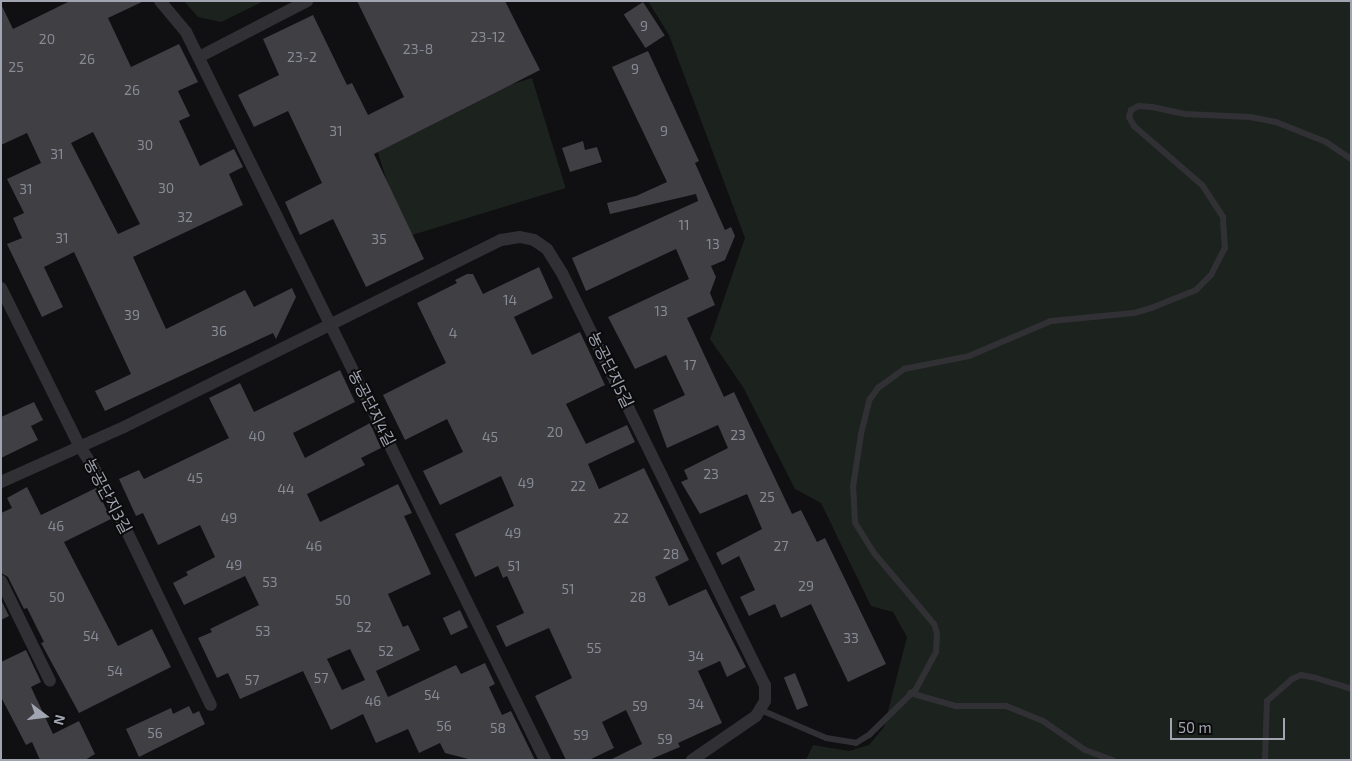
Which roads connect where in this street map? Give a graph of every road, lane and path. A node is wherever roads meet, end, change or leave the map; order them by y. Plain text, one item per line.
1 (160, 1) edge
2 (307, 1) edge
3 (199, 57) junction
4 (1351, 159) edge
5 (1, 288) edge
6 (331, 323) junction
7 (79, 445) junction
8 (1, 482) edge
9 (1, 580) edge
10 (50, 681) dead end
11 (1351, 689) edge
12 (910, 693) junction
13 (211, 705) dead end
14 (761, 710) junction
15 (545, 760) edge
16 (692, 760) edge
17 (1113, 760) edge
18 (1265, 760) edge

1 - 3 street, 농공단지4길
2 - 3 street
3 - 6 street, 농공단지4길
4 - 12 lane
5 - 7 street, 농공단지3길
6 - 7 street, 농공단지5길
6 - 14 street, 농공단지5길
6 - 15 street, 농공단지4길
7 - 8 street, 농공단지5길
7 - 13 street, 농공단지3길
9 - 10 street
11 - 18 lane
12 - 14 lane
12 - 17 lane
14 - 16 street

